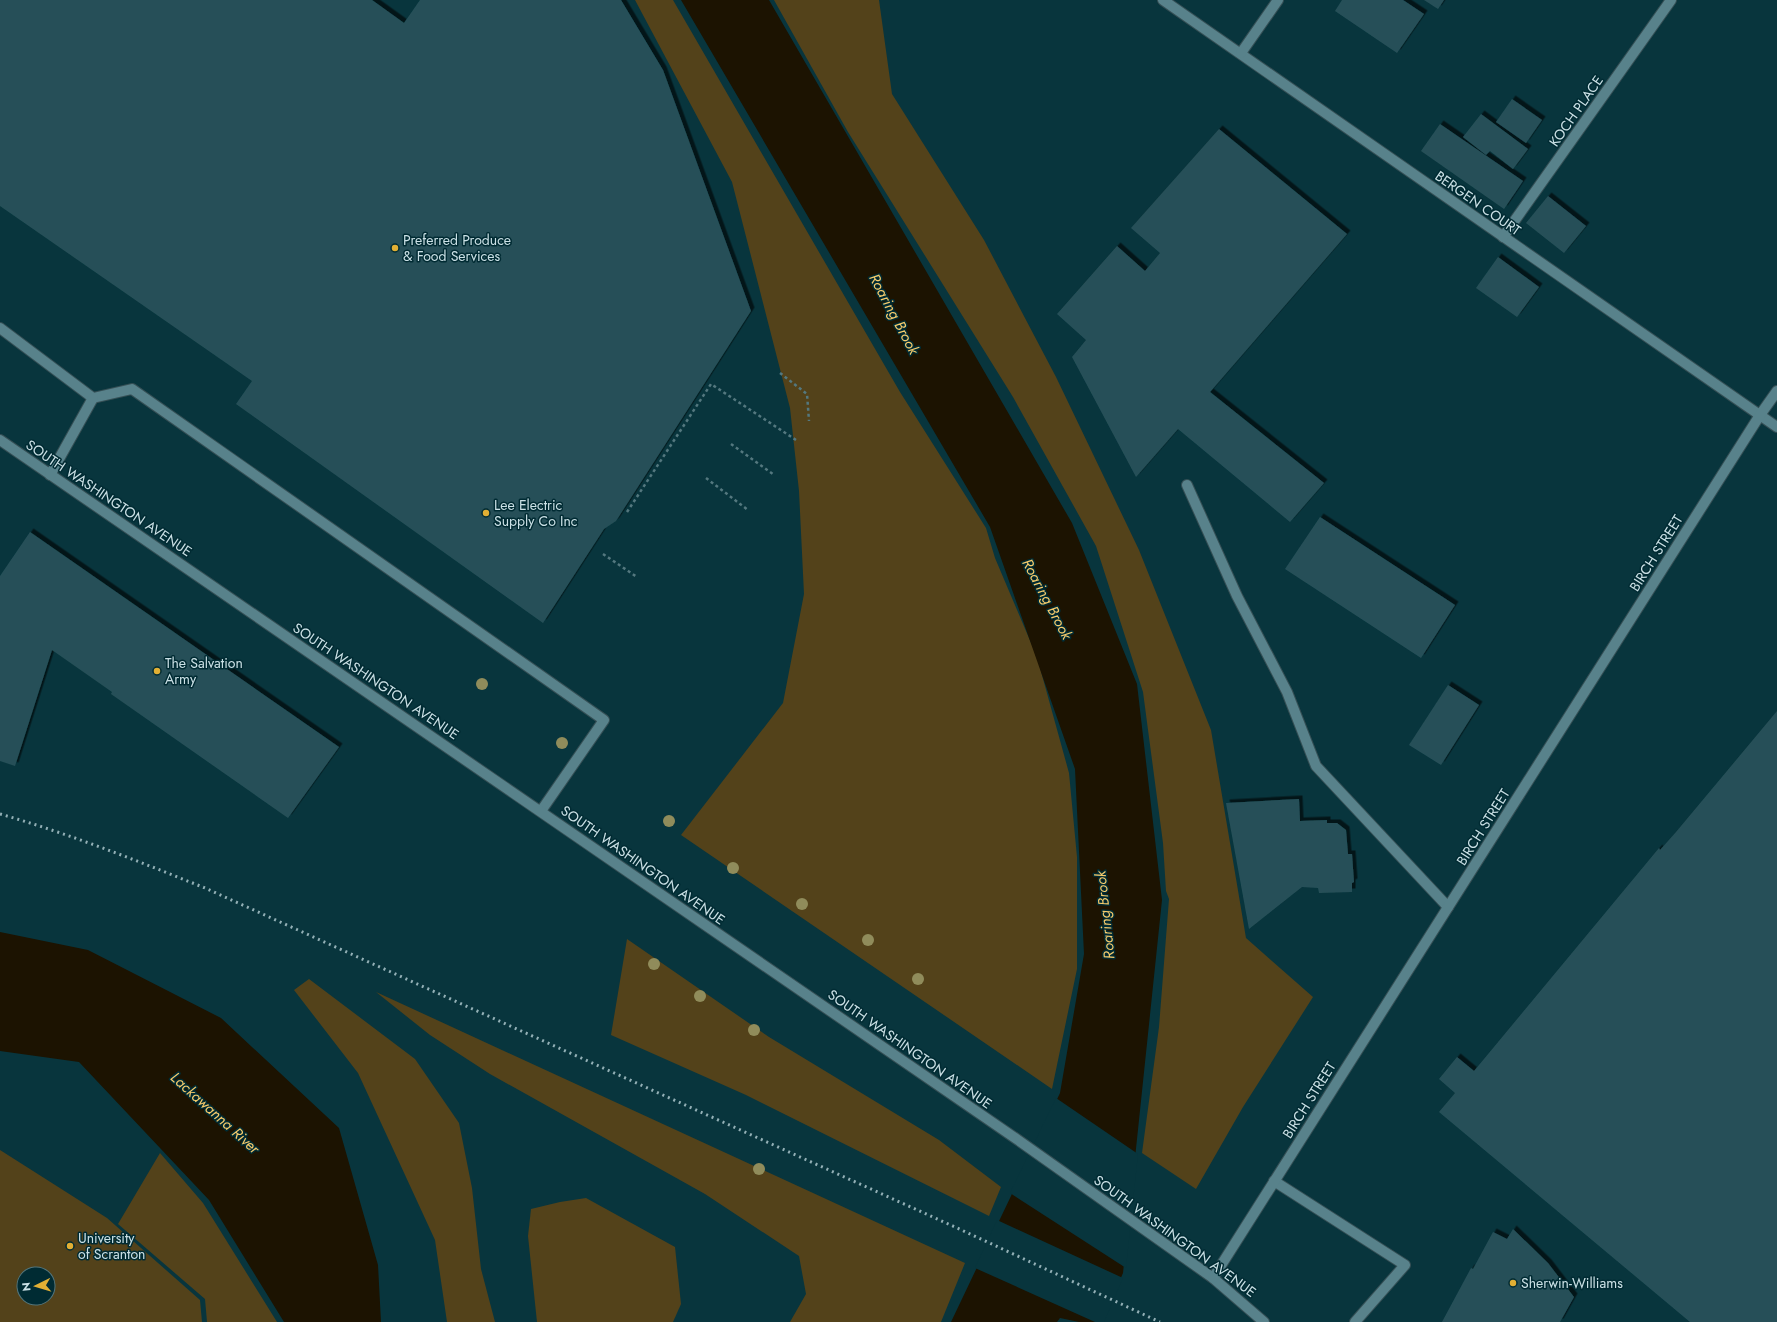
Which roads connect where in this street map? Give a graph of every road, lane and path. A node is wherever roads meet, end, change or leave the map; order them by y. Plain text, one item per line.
1 (1163, 0) edge
2 (1278, 0) edge
3 (1672, 0) edge
4 (1241, 53) junction
5 (1503, 237) junction
6 (0, 328) edge
7 (780, 373) dead end
8 (1777, 391) edge
9 (93, 398) junction
10 (1760, 415) junction
11 (809, 421) dead end
12 (1777, 427) edge
13 (0, 440) edge
14 (796, 440) dead end
15 (731, 444) dead end
16 (773, 474) dead end
17 (50, 475) junction
18 (706, 478) dead end
19 (1187, 485) dead end
20 (748, 510) dead end
21 (627, 512) dead end
22 (603, 554) dead end
23 (636, 577) dead end
24 (541, 811) junction
25 (1448, 907) junction
26 (1274, 1181) junction
27 (1213, 1278) junction
28 (1264, 1322) edge
29 (1355, 1322) edge

1 - 4 street, BERGEN COURT
2 - 4 street
3 - 5 street, KOCH PLACE
4 - 5 street, BERGEN COURT
5 - 10 street, BERGEN COURT
6 - 9 street
7 - 11 path
8 - 10 street, BIRCH STREET
9 - 17 street
9 - 24 street
10 - 12 street, BERGEN COURT
10 - 25 street, BIRCH STREET
13 - 17 street, SOUTH WASHINGTON AVENUE
14 - 21 path
15 - 16 path
17 - 24 street, SOUTH WASHINGTON AVENUE
18 - 20 path
19 - 25 street
22 - 23 path
24 - 27 street, SOUTH WASHINGTON AVENUE
25 - 26 street, BIRCH STREET
26 - 27 street, BIRCH STREET
26 - 29 street
27 - 28 street, SOUTH WASHINGTON AVENUE

